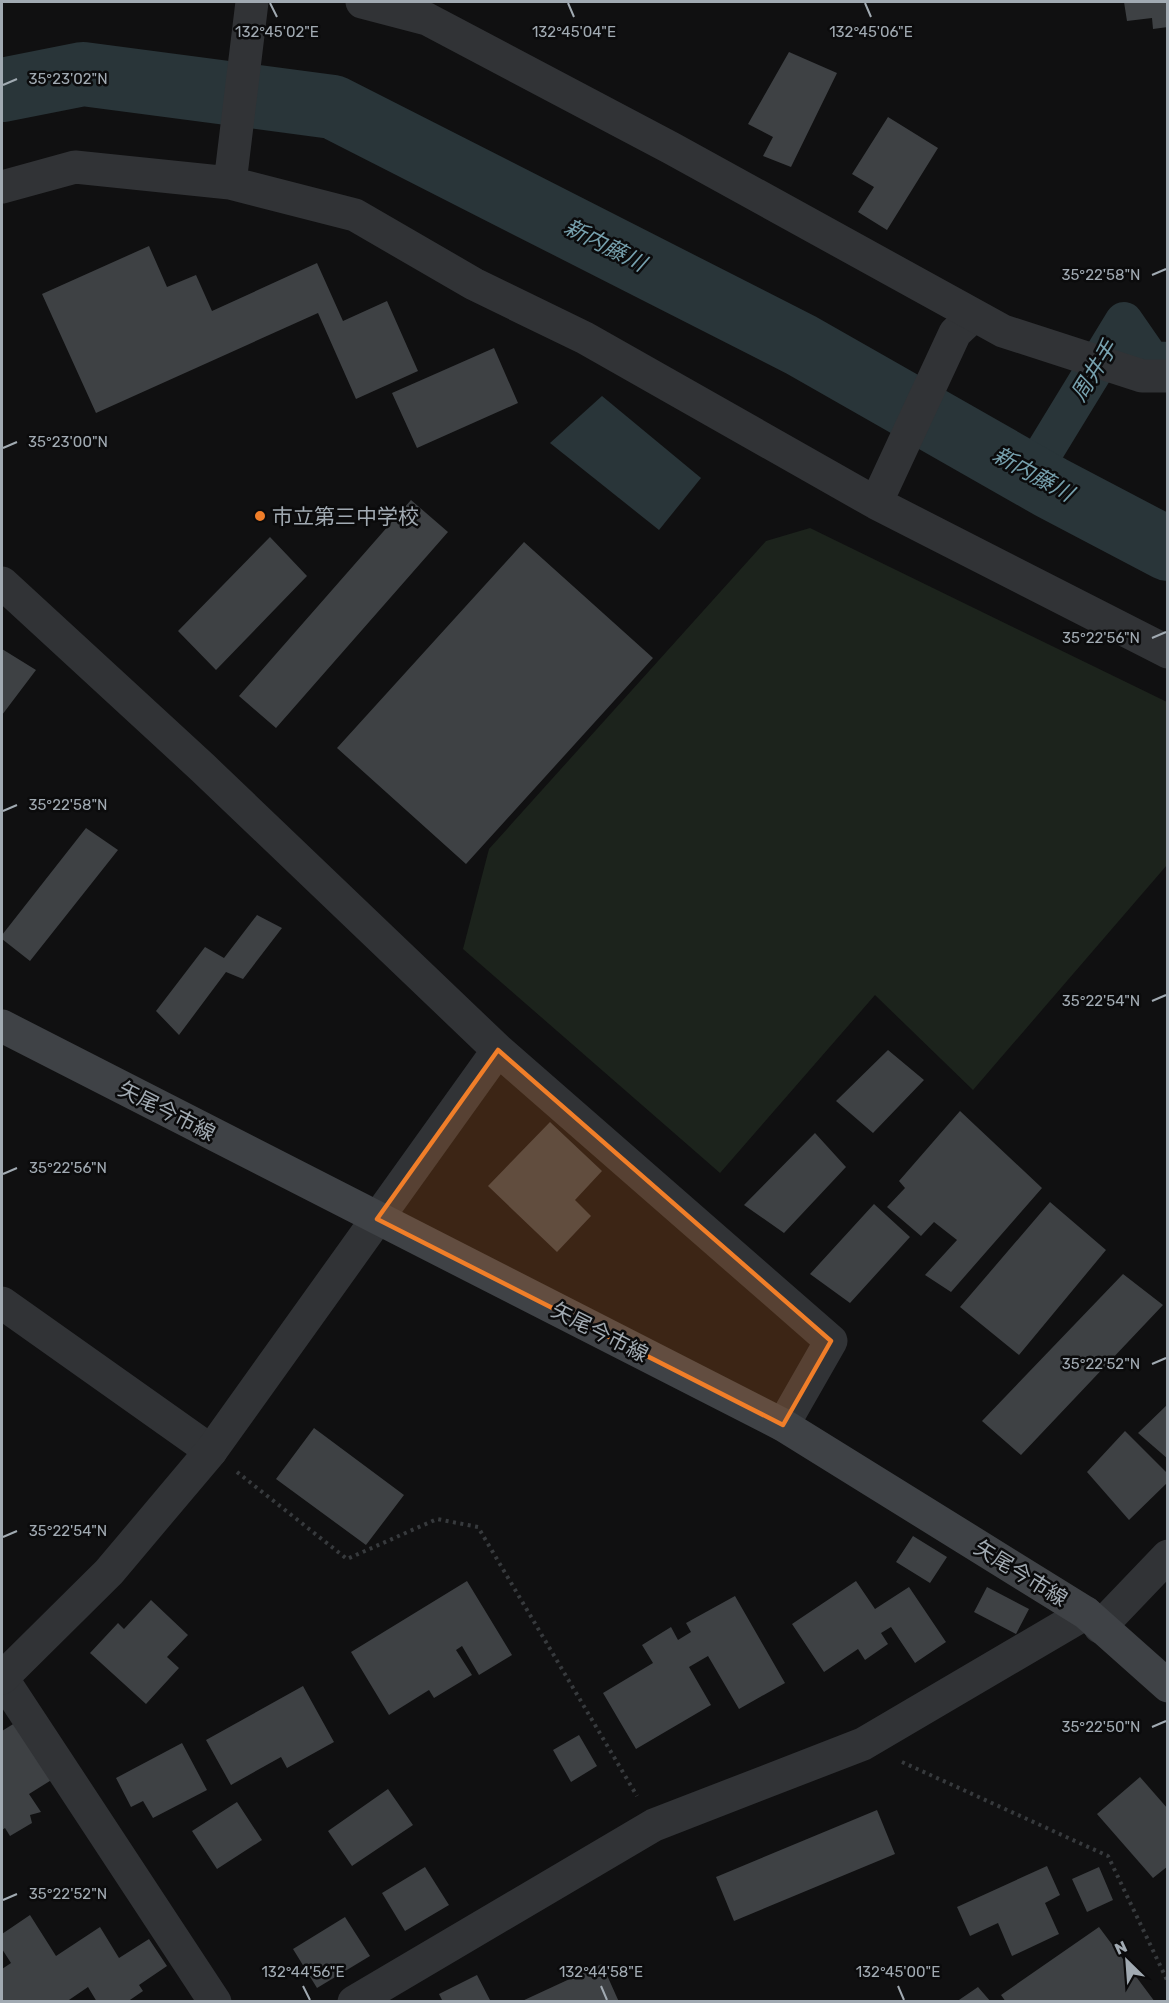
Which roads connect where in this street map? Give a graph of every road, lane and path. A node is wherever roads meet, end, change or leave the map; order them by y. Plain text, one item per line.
1 (252, 2) edge
2 (362, 2) edge
3 (230, 183) junction
4 (2, 187) edge
5 (964, 325) junction
6 (1167, 376) edge
7 (878, 495) junction
8 (2, 583) edge
9 (1167, 652) edge
10 (2, 1026) edge
11 (498, 1050) junction
12 (377, 1219) junction
13 (2, 1303) edge
14 (783, 1425) junction
15 (211, 1451) junction
16 (1167, 1556) edge
17 (1093, 1620) junction
18 (2, 1678) edge
19 (1167, 1686) edge
20 (863, 1744) junction
21 (654, 1825) junction
22 (1167, 1983) edge
23 (215, 2001) edge
24 (354, 2001) edge

1 - 3 street
2 - 5 street
3 - 4 street
3 - 7 street
5 - 6 street
5 - 7 street
7 - 9 street
8 - 11 street
10 - 12 main road, 矢尾今市線
11 - 12 street
11 - 14 street
12 - 14 main road, 矢尾今市線
12 - 15 street
13 - 15 street
14 - 17 main road, 矢尾今市線
15 - 18 street
15 - 21 path
16 - 17 street
17 - 19 main road, 矢尾今市線
17 - 20 street
18 - 23 street
20 - 21 street
20 - 22 path
21 - 24 street

